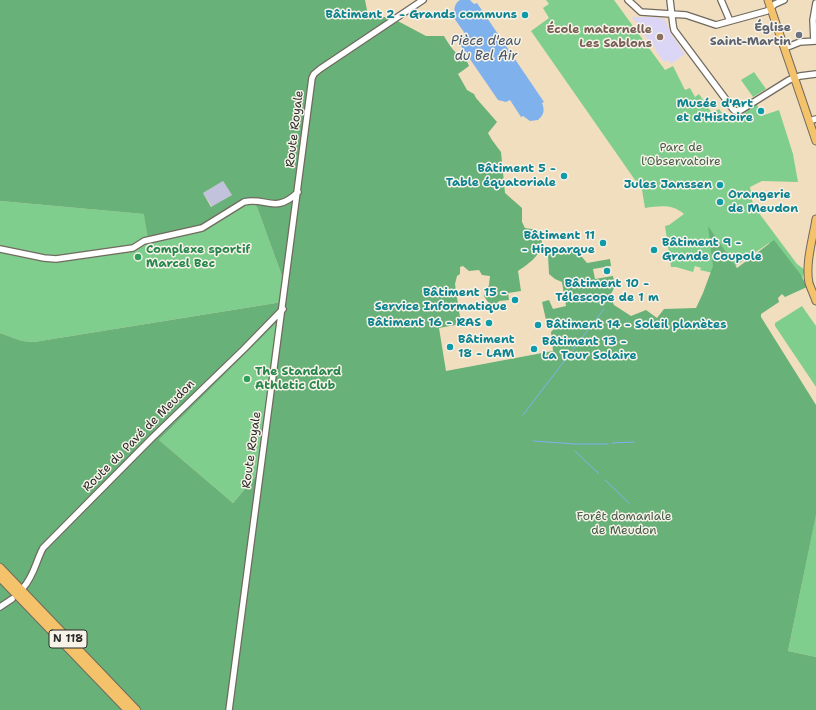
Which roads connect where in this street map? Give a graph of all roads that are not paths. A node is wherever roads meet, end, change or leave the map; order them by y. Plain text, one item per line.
1 (423, 0) edge
2 (628, 0) edge
3 (670, 0) edge
4 (721, 0) edge
5 (768, 0) edge
6 (784, 0) edge
7 (816, 3) edge
8 (771, 7) junction
9 (672, 15) junction
10 (814, 20) edge
11 (730, 21) junction
12 (815, 41) edge
13 (785, 48) junction
14 (816, 74) edge
15 (794, 78) junction
16 (813, 120) edge
17 (816, 141) edge
18 (298, 192) junction
19 (816, 220) edge
20 (0, 249) edge
21 (815, 297) edge
22 (283, 309) junction
23 (0, 568) edge
24 (0, 577) edge
25 (23, 588) dead end
26 (12, 599) dead end
27 (0, 607) edge
28 (128, 710) edge
29 (136, 710) edge
30 (229, 710) edge

1 - 18 street, Route Royale
2 - 9 street
3 - 9 street
4 - 11 street
5 - 8 main road
6 - 8 street
7 - 10 street
8 - 11 street
8 - 13 main road
9 - 11 street
9 - 15 street
10 - 12 street
12 - 13 street
13 - 15 main road
14 - 15 street
15 - 16 main road
16 - 17 main road
18 - 20 street
18 - 22 street, Route Royale
19 - 21 main road
22 - 25 street, Route du Pavé de Meudon
22 - 30 street, Route Royale
23 - 29 highway, N 118
24 - 28 highway, N 118
26 - 27 street

